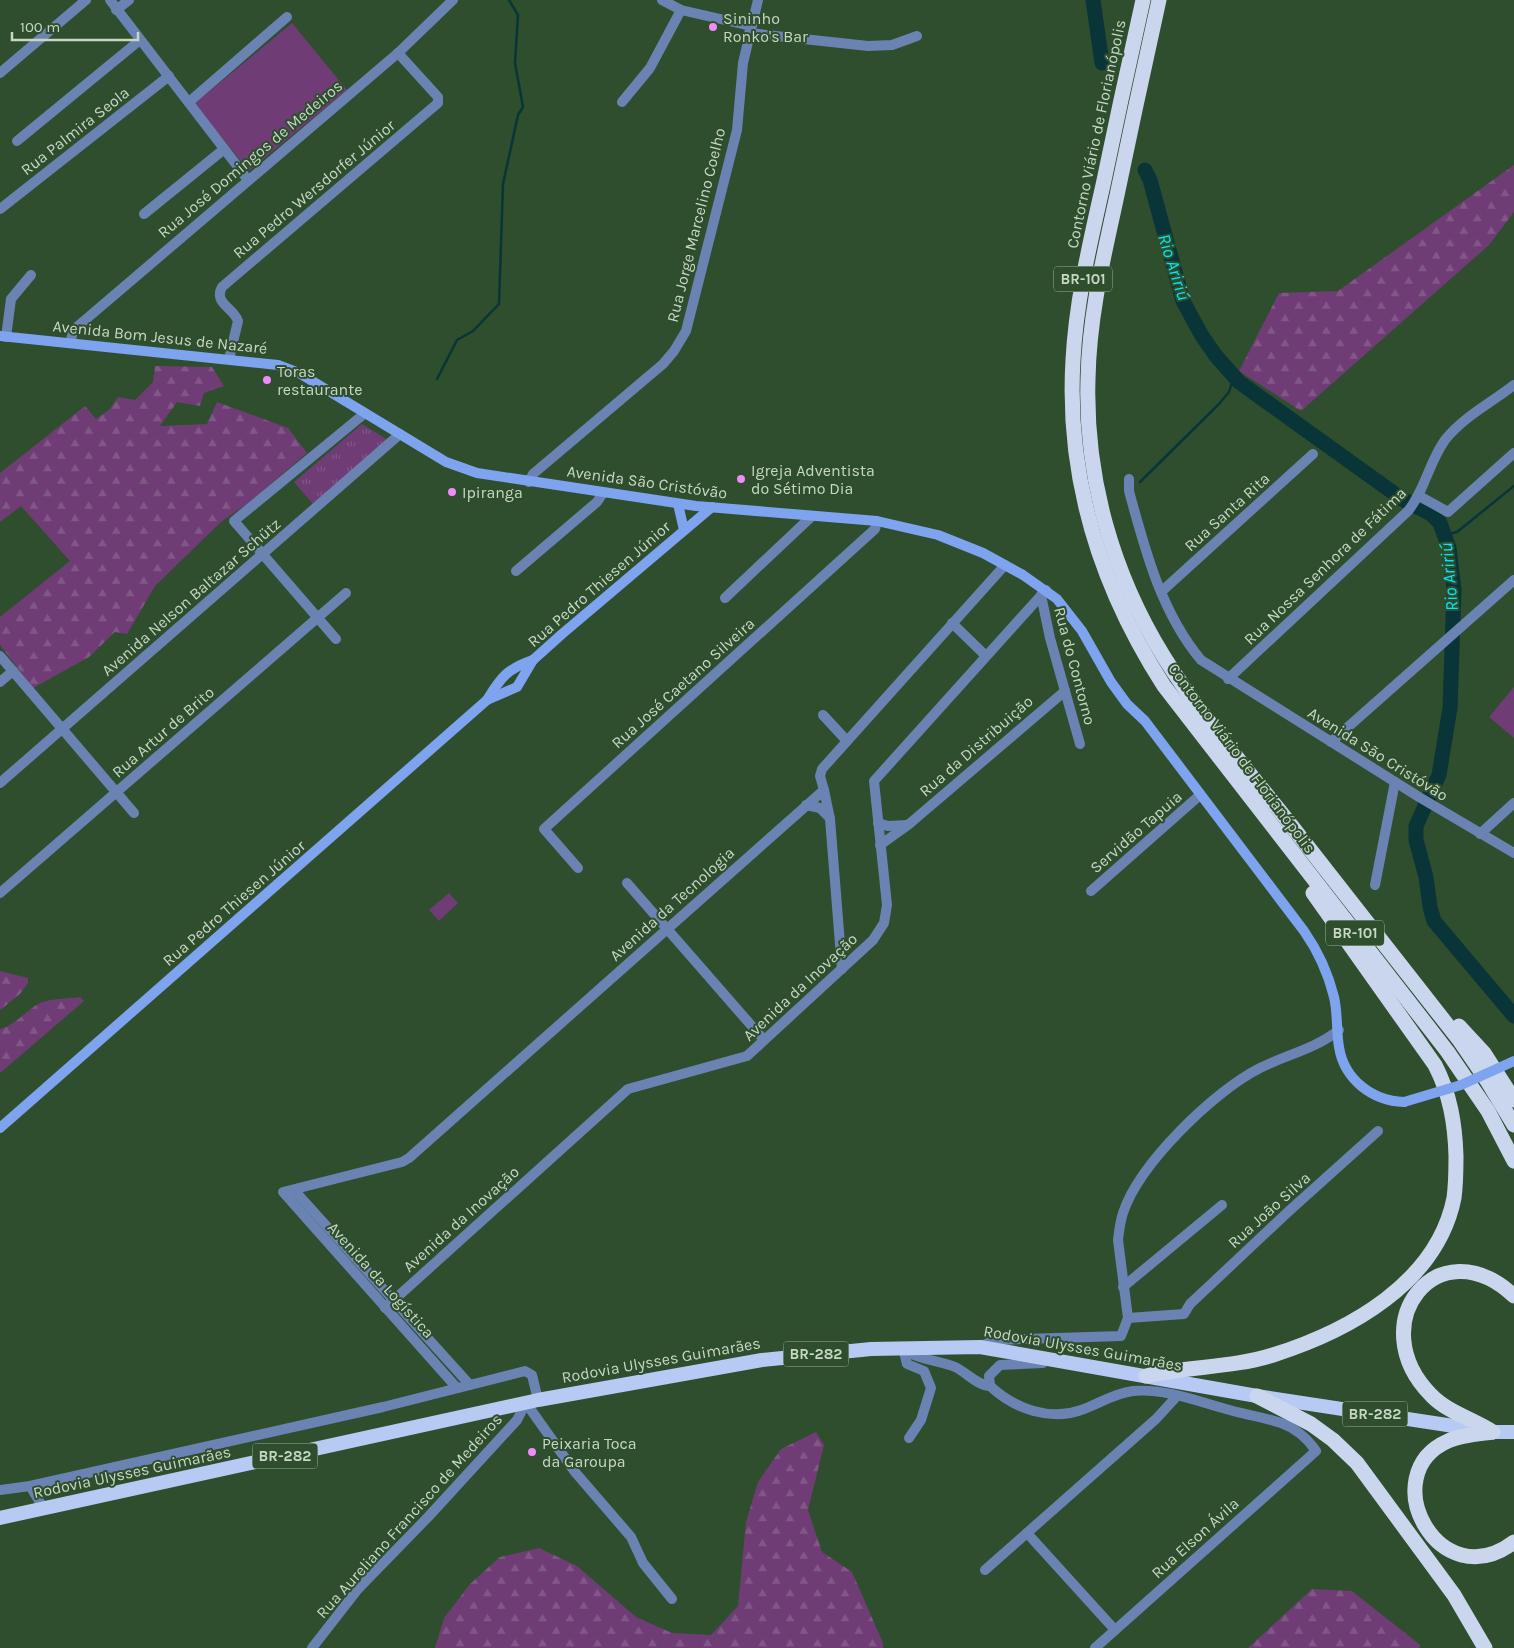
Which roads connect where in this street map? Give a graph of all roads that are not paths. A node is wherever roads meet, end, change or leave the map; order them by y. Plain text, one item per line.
1 (86, 0) edge
2 (110, 0) edge
3 (129, 0) edge
4 (454, 0) edge
5 (662, 0) edge
6 (758, 0) edge
7 (1143, 0) edge
8 (1159, 0) edge
9 (116, 10) junction
10 (681, 10) junction
11 (287, 17) dead end
12 (750, 29) junction
13 (917, 36) dead end
14 (140, 40) junction
15 (398, 53) junction
16 (0, 73) edge
17 (169, 76) junction
18 (189, 102) junction
19 (622, 102) dead end
20 (17, 141) dead end
21 (223, 150) junction
22 (248, 180) junction
23 (0, 209) edge
24 (144, 214) dead end
25 (31, 275) dead end
26 (3, 336) edge
27 (70, 343) junction
28 (230, 359) junction
29 (1514, 385) edge
30 (364, 414) junction
31 (400, 434) junction
32 (1514, 453) edge
33 (1313, 454) dead end
34 (1129, 479) dead end
35 (529, 482) junction
36 (603, 493) junction
37 (1418, 498) junction
38 (678, 504) junction
39 (712, 507) junction
40 (812, 516) junction
41 (877, 521) junction
42 (684, 530) junction
43 (263, 554) junction
44 (1005, 565) junction
45 (516, 571) dead end
46 (1514, 580) edge
47 (1161, 592) junction
48 (346, 593) dead end
49 (1044, 593) junction
50 (725, 598) dead end
51 (318, 617) junction
52 (952, 623) junction
53 (336, 639) dead end
54 (0, 656) edge
55 (986, 656) junction
56 (533, 660) junction
57 (516, 666) junction
58 (12, 671) junction
59 (526, 674) junction
60 (1228, 679) junction
61 (499, 680) junction
62 (0, 682) edge
63 (1064, 691) junction
64 (508, 692) junction
65 (487, 700) junction
66 (823, 715) dead end
67 (62, 729) junction
68 (847, 741) junction
69 (1331, 742) junction
70 (1080, 744) dead end
71 (1395, 782) junction
72 (0, 783) edge
73 (116, 792) junction
74 (820, 793) junction
75 (1200, 795) junction
76 (1514, 803) edge
77 (806, 805) junction
78 (134, 814) dead end
79 (828, 816) junction
80 (878, 823) junction
81 (908, 825) junction
82 (1480, 834) junction
83 (880, 845) junction
84 (1288, 848) junction
85 (1514, 853) edge
86 (578, 868) dead end
87 (627, 883) dead end
88 (1375, 885) dead end
89 (1091, 891) dead end
90 (0, 893) edge
91 (667, 929) junction
92 (1401, 966) junction
93 (842, 969) junction
94 (1339, 1030) junction
95 (764, 1040) junction
96 (1484, 1053) junction
97 (1514, 1061) edge
98 (1514, 1081) edge
99 (1514, 1100) edge
100 (1514, 1125) edge
101 (0, 1128) edge
102 (1378, 1131) dead end
103 (1514, 1161) edge
104 (294, 1190) junction
105 (283, 1192) joint
106 (1222, 1205) dead end
107 (1123, 1287) junction
108 (1514, 1296) edge
109 (394, 1300) junction
110 (385, 1308) junction
111 (1128, 1318) junction
112 (980, 1347) junction
113 (903, 1348) junction
114 (1051, 1358) junction
115 (1146, 1376) junction
116 (470, 1385) junction
117 (990, 1386) junction
118 (456, 1388) junction
119 (1177, 1396) junction
120 (1258, 1396) junction
121 (532, 1401) junction
122 (1493, 1432) junction
123 (1514, 1432) edge
124 (909, 1438) dead end
125 (30, 1486) junction
126 (0, 1490) edge
127 (44, 1509) junction
128 (1, 1516) edge
129 (1027, 1533) junction
130 (1514, 1542) edge
131 (986, 1570) dead end
132 (672, 1600) dead end
133 (1115, 1630) junction
134 (312, 1648) edge
135 (1095, 1648) edge
136 (1485, 1648) edge

1 - 16 street
2 - 9 street
3 - 9 street
4 - 15 street, Rua José Domingos de Medeiros
5 - 10 street
6 - 12 street, Rua Jorge Marcelino Coelho
7 - 84 highway, Contorno Viário de Florianópolis / BR-101
8 - 92 highway, Contorno Viário de Florianópolis / BR-101
9 - 14 street
10 - 12 street
10 - 19 street
11 - 18 street
12 - 13 street
12 - 35 street, Rua Jorge Marcelino Coelho
14 - 17 street
14 - 20 street
15 - 22 street, Rua José Domingos de Medeiros
15 - 28 street, Rua Pedro Wersdorfer Júnior
17 - 18 street
17 - 23 street, Rua Palmira Seola
18 - 21 street
21 - 22 street
21 - 24 street
22 - 27 street, Rua José Domingos de Medeiros
25 - 26 street
26 - 27 main road, Avenida Bom Jesus de Nazaré
27 - 28 main road, Avenida Bom Jesus de Nazaré
28 - 30 main road, Avenida Bom Jesus de Nazaré
29 - 37 street, Rua Nossa Senhora de Fátima
30 - 31 main road, Avenida Bom Jesus de Nazaré
30 - 43 street
31 - 35 main road, Avenida Bom Jesus de Nazaré
31 - 43 street, Avenida Nelson Baltazar Schütz
32 - 37 street
33 - 47 street, Rua Santa Rita
34 - 47 street, Avenida São Cristóvão
35 - 36 main road, Avenida São Cristóvão
36 - 38 main road, Avenida São Cristóvão
36 - 45 street
37 - 60 street, Rua Nossa Senhora de Fátima
38 - 39 main road, Avenida São Cristóvão
38 - 42 main road
39 - 40 main road, Avenida São Cristóvão
39 - 42 main road, Rua Pedro Thiesen Júnior
40 - 41 main road, Avenida São Cristóvão
40 - 50 street
41 - 44 main road, Avenida São Cristóvão
41 - 86 street, Rua José Caetano Silveira
42 - 56 main road, Rua Pedro Thiesen Júnior
43 - 51 street
43 - 67 street, Avenida Nelson Baltazar Schütz
44 - 49 main road, Avenida São Cristóvão
44 - 52 street
46 - 69 street
47 - 60 street, Avenida São Cristóvão
48 - 51 street, Rua Artur de Brito
49 - 55 street, Avenida da Inovação
49 - 63 street, Rua do Contorno
49 - 75 main road, Avenida São Cristóvão
51 - 53 street
51 - 73 street, Rua Artur de Brito
52 - 55 street
52 - 68 street
54 - 58 street
55 - 80 street, Avenida da Inovação
56 - 57 main road, Rua Pedro Thiesen Júnior
56 - 59 main road, Rua Pedro Thiesen Júnior
57 - 59 main road
57 - 61 main road, Rua Pedro Thiesen Júnior
58 - 62 street
58 - 67 street
59 - 64 main road, Rua Pedro Thiesen Júnior
60 - 69 street, Avenida São Cristóvão
61 - 64 main road
61 - 65 main road, Rua Pedro Thiesen Júnior
63 - 70 street, Rua do Contorno
63 - 81 street, Rua da Distribuição
64 - 65 main road, Rua Pedro Thiesen Júnior
65 - 101 main road, Rua Pedro Thiesen Júnior
66 - 68 street
67 - 72 street, Avenida Nelson Baltazar Schütz
67 - 73 street
68 - 74 street
69 - 71 street, Avenida São Cristóvão
71 - 82 street, Avenida São Cristóvão
71 - 88 street
73 - 78 street
73 - 90 street, Rua Artur de Brito
74 - 77 street, Avenida da Tecnologia
74 - 79 street
75 - 89 street, Servidão Tapuia
75 - 94 main road, Avenida São Cristóvão
76 - 82 street
77 - 79 street
77 - 91 street, Avenida da Tecnologia
79 - 93 street
80 - 81 street
80 - 83 street, Avenida da Inovação
81 - 83 street, Rua da Distribuição
82 - 85 street, Avenida São Cristóvão
83 - 93 street, Avenida da Inovação
84 - 103 highway, Contorno Viário de Florianópolis / BR-101
84 - 115 highway
87 - 91 street
91 - 95 street
91 - 104 street, Avenida da Tecnologia
92 - 96 highway, BR-101
92 - 100 highway, Contorno Viário de Florianópolis / BR-101
93 - 95 street, Avenida da Inovação
94 - 97 main road, Avenida São Cristóvão, bridge
94 - 107 street
95 - 109 street, Avenida da Inovação
96 - 98 highway
96 - 99 highway, BR-101
102 - 111 street, Rua João Silva
104 - 105 street, Avenida da Tecnologia
104 - 109 street, Avenida da Logística
105 - 110 street, Avenida da Logística
106 - 107 street
107 - 111 street
108 - 122 highway
109 - 110 street, Avenida da Inovação
109 - 116 street, Avenida da Logística
110 - 118 street, Avenida da Logística
111 - 112 street
112 - 113 highway, Rodovia Ulysses Guimarães / BR-282
112 - 114 highway, Rodovia Ulysses Guimarães / BR-282
113 - 117 street
113 - 121 highway, Rodovia Ulysses Guimarães / BR-282
113 - 124 street
114 - 115 highway, Rodovia Ulysses Guimarães / BR-282
114 - 117 street
115 - 120 highway, Rodovia Ulysses Guimarães / BR-282
116 - 118 street
116 - 121 street
117 - 119 street
118 - 125 street
119 - 129 street
119 - 133 street, Rua Elson Ávila
120 - 122 highway, Rodovia Ulysses Guimarães / BR-282
120 - 136 highway
121 - 127 highway, Rodovia Ulysses Guimarães / BR-282
121 - 132 street
121 - 134 street, Rua Aureliano Francisco de Medeiros
122 - 123 highway, Rodovia Ulysses Guimarães / BR-282
122 - 130 highway
125 - 126 street
125 - 127 street
127 - 128 highway, Rodovia Ulysses Guimarães / BR-282
129 - 131 street
129 - 133 street
133 - 135 street, Rua Elson Ávila

